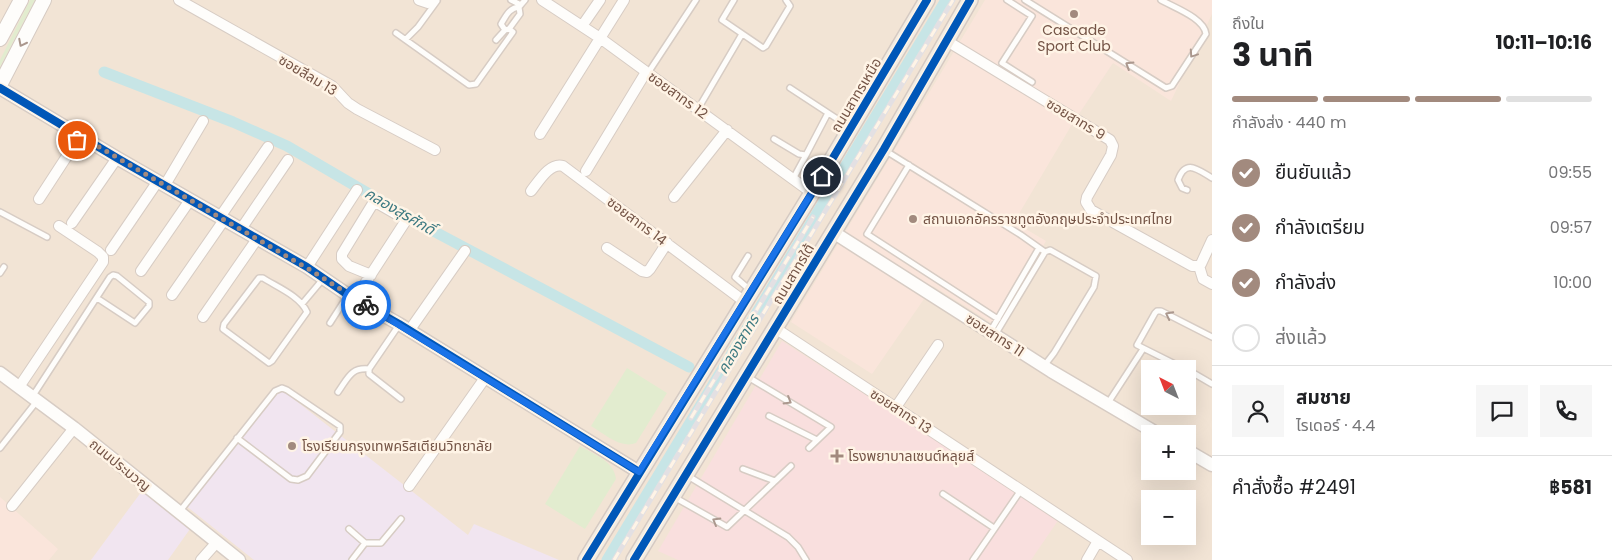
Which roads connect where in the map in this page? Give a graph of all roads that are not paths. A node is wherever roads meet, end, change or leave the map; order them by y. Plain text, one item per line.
1 (20, 0) edge
2 (44, 0) edge
3 (178, 0) edge
4 (419, 0) edge
5 (433, 0) edge
6 (438, 0) edge
7 (511, 0) edge
8 (542, 0) edge
9 (600, 0) edge
10 (606, 0) edge
11 (610, 0) edge
12 (624, 0) edge
13 (696, 0) edge
14 (734, 0) edge
15 (786, 0) edge
16 (927, 0) edge
17 (970, 0) edge
18 (1007, 0) edge
19 (1025, 0) edge
20 (1161, 0) edge
21 (522, 4) edge
22 (582, 26) junction
23 (507, 30) junction
24 (396, 32) dead end
25 (742, 34) junction
26 (600, 38) junction
27 (0, 39) edge
28 (406, 39) junction
29 (496, 40) dead end
30 (947, 40) junction
31 (647, 73) junction
32 (1032, 82) dead end
33 (0, 86) edge
34 (790, 88) dead end
35 (698, 110) junction
36 (828, 113) junction
37 (204, 122) dead end
38 (851, 128) junction
39 (727, 130) junction
40 (540, 134) dead end
41 (80, 136) junction
42 (774, 139) dead end
43 (268, 148) dead end
44 (884, 149) junction
45 (436, 150) dead end
46 (806, 155) junction
47 (117, 158) junction
48 (288, 160) dead end
49 (909, 165) junction
50 (586, 172) dead end
51 (1212, 178) edge
52 (793, 179) junction
53 (162, 183) junction
54 (358, 190) dead end
55 (1187, 190) dead end
56 (531, 191) dead end
57 (812, 193) junction
58 (674, 197) dead end
59 (39, 198) dead end
60 (190, 200) junction
61 (0, 212) edge
62 (222, 219) junction
63 (72, 223) dead end
64 (59, 226) dead end
65 (241, 230) junction
66 (833, 232) junction
67 (48, 237) dead end
68 (257, 239) junction
69 (1212, 240) edge
70 (667, 244) junction
71 (607, 248) dead end
72 (1039, 248) junction
73 (111, 250) dead end
74 (465, 251) dead end
75 (1045, 252) junction
76 (748, 256) dead end
77 (1199, 266) junction
78 (4, 267) dead end
79 (307, 268) junction
80 (141, 271) dead end
81 (0, 273) edge
82 (371, 275) junction
83 (323, 278) junction
84 (1212, 284) edge
85 (172, 295) dead end
86 (748, 296) junction
87 (352, 297) junction
88 (97, 298) junction
89 (302, 304) junction
90 (202, 317) dead end
91 (998, 319) junction
92 (330, 323) dead end
93 (404, 328) junction
94 (775, 328) junction
95 (992, 334) junction
96 (1212, 337) edge
97 (938, 345) dead end
98 (1143, 349) junction
99 (1168, 360) edge
100 (1044, 366) junction
101 (369, 369) junction
102 (0, 373) edge
103 (1196, 375) edge
104 (746, 376) junction
105 (485, 378) junction
106 (1212, 384) edge
107 (19, 387) junction
108 (338, 392) dead end
109 (35, 398) junction
110 (401, 399) dead end
111 (1107, 404) junction
112 (896, 407) junction
113 (770, 416) dead end
114 (1143, 425) edge
115 (74, 428) junction
116 (237, 438) junction
117 (817, 440) junction
118 (0, 448) edge
119 (809, 448) dead end
120 (1196, 456) edge
121 (1212, 465) edge
122 (791, 466) dead end
123 (743, 469) dead end
124 (639, 472) junction
125 (686, 474) junction
126 (775, 481) junction
127 (409, 486) dead end
128 (1021, 490) junction
129 (943, 494) dead end
130 (672, 496) junction
131 (12, 506) dead end
132 (745, 510) junction
133 (179, 513) junction
134 (401, 519) dead end
135 (994, 528) junction
136 (348, 529) dead end
137 (1098, 541) junction
138 (217, 542) junction
139 (365, 543) junction
140 (202, 560) edge
141 (239, 560) edge
142 (352, 560) edge
143 (586, 560) edge
144 (634, 560) edge
145 (806, 560) edge
146 (972, 560) edge
147 (1087, 560) edge
148 (1127, 560) edge

1 - 27 main road
2 -> 33 main road
3 - 45 street, ซอยสีลม 13
4 - 5 street
6 - 28 lane
7 - 21 lane
8 - 22 street, ซอยสาทร 12
9 - 22 street
10 - 11 street
12 - 26 street
13 - 31 lane
14 - 25 lane
15 - 25 lane
16 - 38 main road, ถนนสาทรเหนือ
17 - 30 main road, ถนนสาทรใต้
18 - 32 lane
20 -> 19 lane
21 - 23 lane
21 - 23 lane
22 - 26 street, ซอยสาทร 12
23 - 28 lane
23 - 29 lane
24 - 28 lane
25 - 35 lane
26 - 31 street, ซอยสาทร 12
26 - 40 street
30 - 44 main road, ถนนสาทรใต้
30 - 77 street, ซอยสาทร 9
31 - 35 street, ซอยสาทร 12
31 - 50 street
33 - 41 street
34 - 36 lane
35 - 39 street, ซอยสาทร 12
36 - 38 lane
36 - 46 lane
37 - 53 street
38 - 57 main road, ถนนสาทรเหนือ
39 - 52 street, ซอยสาทร 12
39 - 58 street
41 - 47 street
41 - 59 street
42 - 46 lane
43 - 62 street
44 - 49 lane
44 - 66 main road, ถนนสาทรใต้
46 - 52 lane
47 - 53 street
47 - 63 street
48 - 65 street
49 - 72 lane
49 - 91 lane
51 - 55 lane
52 - 57 street, ซอยสาทร 12
53 - 60 street
53 - 73 street
54 - 79 street
56 - 70 street, ซอยสาทร 14
57 - 86 main road, ถนนสาทรเหนือ
60 - 62 street
60 - 80 street
61 - 67 lane
62 - 65 street
62 - 85 street
64 - 107 street
65 - 68 street
66 - 94 main road, ถนนสาทรใต้
66 - 95 street, ซอยสาทร 11
68 - 79 street
68 - 90 street
69 - 77 street
70 - 71 street
70 - 86 street, ซอยสาทร 14
72 - 75 lane
72 - 91 lane
74 - 93 street
75 - 95 lane
75 - 100 lane
76 - 86 lane
77 - 84 street
78 - 81 lane
79 - 83 street
82 - 82 street
82 - 87 street
83 - 87 street
83 - 89 lane
86 - 124 main road, ถนนสาทรเหนือ
87 - 92 lane
87 - 93 street
88 - 88 lane
88 - 109 lane
89 - 89 lane
91 - 95 lane
93 - 101 lane
93 - 105 street
94 - 104 main road, ถนนสาทรใต้
94 - 112 street, ซอยสาทร 13
95 - 100 street, ซอยสาทร 11
96 -> 98 lane
97 - 112 street
98 - 99 lane
98 - 111 lane
100 - 111 street, ซอยสาทร 11
101 - 108 lane
101 - 110 lane
102 - 107 street, ถนนประมวญ
103 - 106 lane
104 -> 117 lane
104 - 125 main road, ถนนสาทรใต้
105 - 124 street
105 - 127 street
107 - 109 street, ถนนประมวญ
109 - 115 street, ถนนประมวญ
109 - 118 lane
111 - 114 street, ซอยสาทร 11
112 - 128 street, ซอยสาทร 13
113 - 117 lane
115 - 131 street
115 - 133 street, ถนนประมวญ
116 - 116 lane
116 - 133 lane
117 - 119 lane
120 - 121 street
122 - 126 lane
123 - 126 lane
124 - 143 main road, ถนนสาทรเหนือ
125 - 130 main road, ถนนสาทรใต้
125 - 132 lane
126 - 132 lane
128 - 135 lane
128 - 137 street, ซอยสาทร 13
129 - 135 lane
132 -> 130 lane
130 - 144 main road, ถนนสาทรใต้
132 - 145 lane
133 - 138 street, ถนนประมวญ
134 - 139 lane
135 - 146 lane
136 - 139 lane
137 - 147 street
137 - 148 street, ซอยสาทร 13
138 - 140 street
138 - 141 street, ถนนประมวญ
139 - 142 lane

